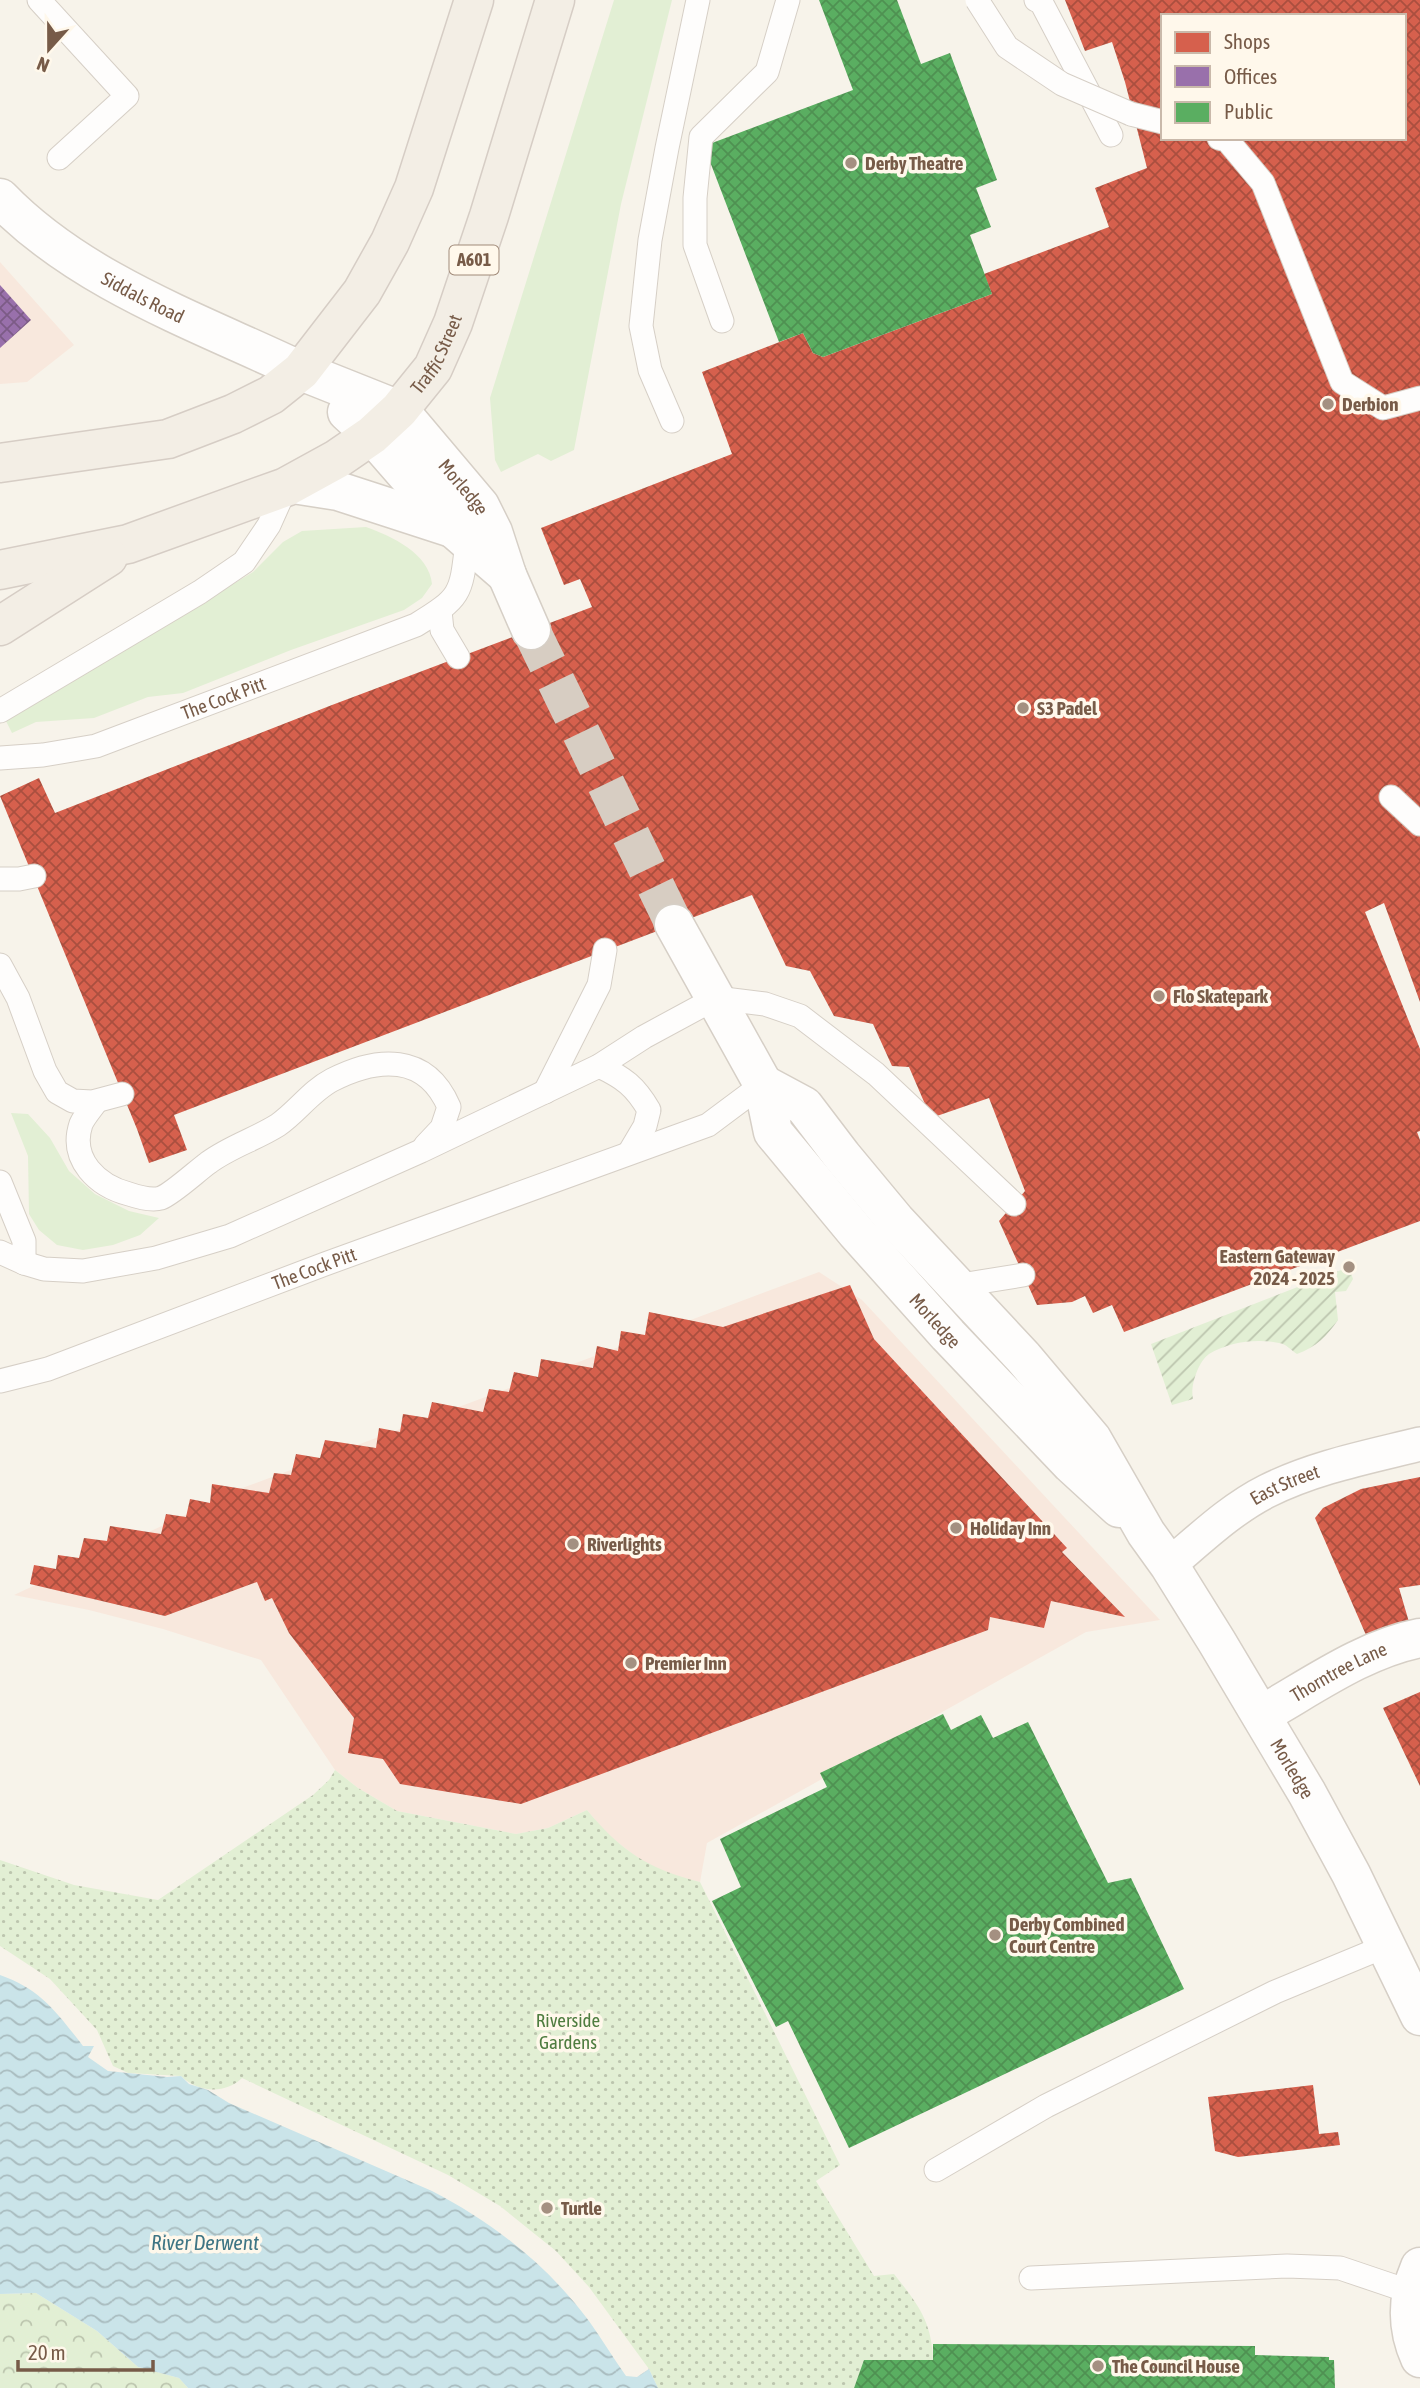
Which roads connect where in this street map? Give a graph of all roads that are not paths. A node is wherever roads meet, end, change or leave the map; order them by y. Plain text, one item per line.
1 (39, 0) edge
2 (474, 0) edge
3 (555, 0) edge
4 (698, 0) edge
5 (788, 0) edge
6 (977, 0) edge
7 (1036, 0) edge
8 (1161, 121) edge
9 (1111, 135) dead end
10 (1227, 140) edge
11 (59, 158) dead end
12 (0, 198) edge
13 (722, 321) dead end
14 (301, 371) junction
15 (1420, 397) edge
16 (672, 421) dead end
17 (386, 423) junction
18 (0, 464) edge
19 (290, 485) junction
20 (461, 535) junction
21 (128, 544) junction
22 (0, 570) edge
23 (507, 575) junction
24 (440, 611) junction
25 (0, 626) edge
26 (531, 630) tunnel mouth
27 (458, 657) dead end
28 (0, 711) edge
29 (0, 758) edge
30 (1391, 797) dead end
31 (1420, 824) edge
32 (34, 876) dead end
33 (0, 879) edge
34 (674, 924) tunnel mouth
35 (604, 950) dead end
36 (0, 965) edge
37 (716, 998) junction
38 (599, 1066) junction
39 (763, 1084) junction
40 (545, 1092) junction
41 (122, 1094) dead end
42 (96, 1102) junction
43 (421, 1151) junction
44 (629, 1153) junction
45 (0, 1182) edge
46 (1013, 1204) dead end
47 (0, 1252) edge
48 (24, 1264) junction
49 (1023, 1275) dead end
50 (955, 1286) junction
51 (0, 1381) edge
52 (1420, 1444) edge
53 (1146, 1533) junction
54 (1169, 1565) junction
55 (1420, 1637) edge
56 (1261, 1715) junction
57 (1386, 1946) junction
58 (1420, 2016) edge
59 (936, 2170) dead end
60 (1031, 2278) dead end
61 (1415, 2280) edge
62 (1420, 2358) edge

1 - 11 lane
2 - 14 main road
3 - 17 main road, Traffic Street / A601
4 - 16 lane
5 - 13 lane
6 - 8 lane, bridge
7 - 9 lane
10 - 15 lane
12 - 14 street, Siddals Road
14 - 17 street, Siddals Road
14 - 18 main road
17 - 19 main road, Traffic Street / A601
17 - 20 street, Morledge
17 - 23 street, Morledge
19 - 20 street
19 - 21 main road, Traffic Street / A601
19 - 28 lane
20 - 23 street, Morledge
20 - 24 lane, The Cock Pitt
21 - 22 main road
21 - 25 main road, A601
23 - 26 street, Morledge
24 - 27 lane
24 - 29 lane, The Cock Pitt
30 - 31 lane
32 - 33 lane
34 - 37 street, Morledge
35 - 40 lane
36 - 42 lane
37 - 38 lane
37 - 39 street, Morledge
37 - 46 lane
38 - 40 lane
38 - 44 lane
39 - 44 lane, The Cock Pitt
39 - 50 street, Morledge
39 - 53 street, Morledge
40 - 43 lane
41 - 42 lane
42 - 43 lane
43 - 48 lane
44 - 51 lane, The Cock Pitt
45 - 48 lane
47 - 48 lane
49 - 50 lane
50 - 53 street, Morledge
52 - 54 street, East Street
53 - 54 street, Morledge
54 - 56 street, Morledge
55 - 56 street, Thorntree Lane
56 - 57 street, Morledge
57 - 58 street, Morledge
57 - 59 lane
60 - 61 lane
61 - 62 street

